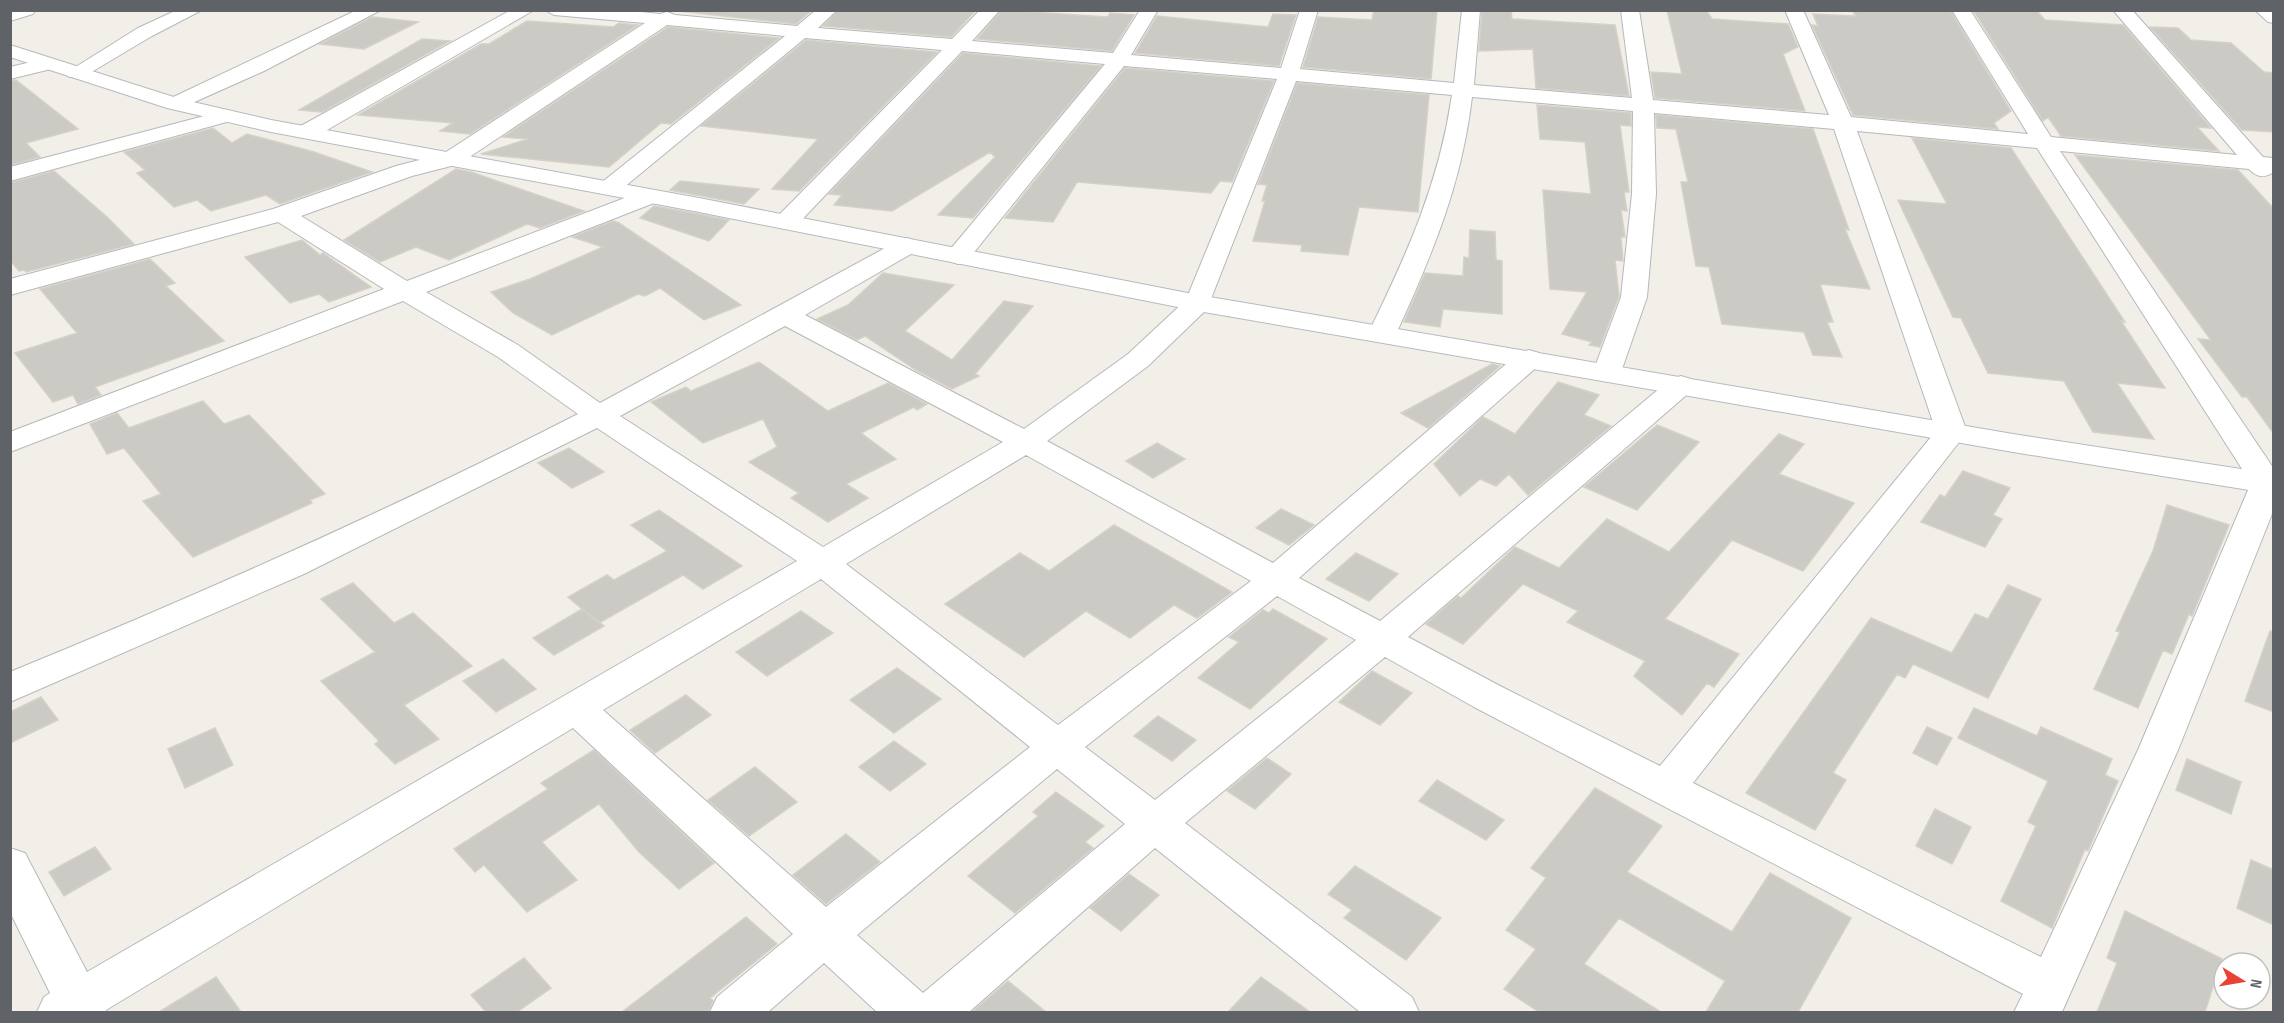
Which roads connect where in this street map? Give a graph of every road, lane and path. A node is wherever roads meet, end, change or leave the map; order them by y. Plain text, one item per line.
1 (27, 10) edge
2 (193, 10) edge
3 (372, 10) edge
4 (525, 10) edge
5 (554, 10) edge
6 (828, 10) edge
7 (991, 10) edge
8 (1149, 10) edge
9 (1309, 10) edge
10 (1471, 10) edge
11 (1630, 10) edge
12 (1794, 10) edge
13 (1961, 10) edge
14 (2122, 10) edge
15 (2264, 10) edge
16 (10, 16) edge
17 (669, 16) edge
18 (2274, 18) edge
19 (801, 33) junction
20 (954, 47) junction
21 (10, 51) edge
22 (1117, 62) junction
23 (48, 64) junction
24 (10, 73) edge
25 (76, 73) junction
26 (1288, 77) junction
27 (1463, 91) junction
28 (174, 104) junction
29 (1643, 106) junction
30 (226, 116) junction
31 (1843, 123) junction
32 (307, 132) junction
33 (2044, 143) junction
34 (452, 159) junction
35 (2264, 164) edge
36 (10, 174) edge
37 (2274, 183) edge
38 (609, 188) junction
39 (651, 196) junction
40 (282, 214) junction
41 (786, 222) junction
42 (907, 246) junction
43 (958, 256) junction
44 (10, 287) edge
45 (408, 291) junction
46 (1198, 303) junction
47 (784, 315) junction
48 (1382, 334) junction
49 (1529, 359) junction
50 (1607, 372) junction
51 (1681, 385) junction
52 (598, 415) junction
53 (1952, 432) junction
54 (1026, 442) junction
55 (10, 443) edge
56 (2270, 484) edge
57 (822, 562) junction
58 (1275, 580) junction
59 (1381, 640) junction
60 (10, 688) edge
61 (576, 708) junction
62 (1057, 747) junction
63 (1667, 787) junction
64 (1155, 823) junction
65 (10, 867) edge
66 (824, 935) junction
67 (2045, 999) edge
68 (74, 1009) edge
69 (1383, 1009) edge
70 (734, 1012) edge
71 (910, 1012) edge
72 (935, 1012) edge

1 - 16 street
2 - 25 street
3 - 28 street
4 - 32 street
5 - 17 street
6 - 19 street
7 - 20 street
8 - 22 street
9 - 26 street
10 - 27 street
11 - 29 street
12 - 31 street
13 - 33 street
14 - 35 street
15 - 18 street
17 - 19 street
17 - 34 street
19 - 20 street
19 - 38 street
20 - 22 street
20 - 41 street
21 - 23 street
22 - 26 street
22 - 43 street
23 - 24 street
23 - 25 street
25 - 28 street
26 - 27 street
26 - 46 street
27 - 29 street
27 - 48 street
28 - 30 street
29 - 31 street
29 - 50 street
30 - 32 street
30 - 36 street
31 - 33 street
31 - 53 street
32 - 34 street
33 - 35 street
33 - 56 street
34 - 38 street
34 - 40 street
35 - 37 street
38 - 39 street
39 - 41 street
39 - 45 street
40 - 44 street
40 - 45 street
41 - 42 street
42 - 43 street
42 - 47 street
43 - 46 street
45 - 52 street
45 - 55 street
46 - 48 street
46 - 54 street
47 - 52 street
47 - 54 street
48 - 49 street
49 - 50 street
49 - 58 street
50 - 51 street
51 - 53 street
51 - 59 street
52 - 57 street
52 - 60 street
53 - 56 street
53 - 63 street
54 - 57 street
54 - 58 street
56 - 67 street
57 - 61 street
57 - 62 street
58 - 59 street
58 - 62 street
59 - 63 street
59 - 64 street
61 - 66 street
61 - 68 street
62 - 64 street
62 - 66 street
63 - 67 street
64 - 69 street
64 - 72 street
65 - 68 street
66 - 70 street
66 - 71 street

